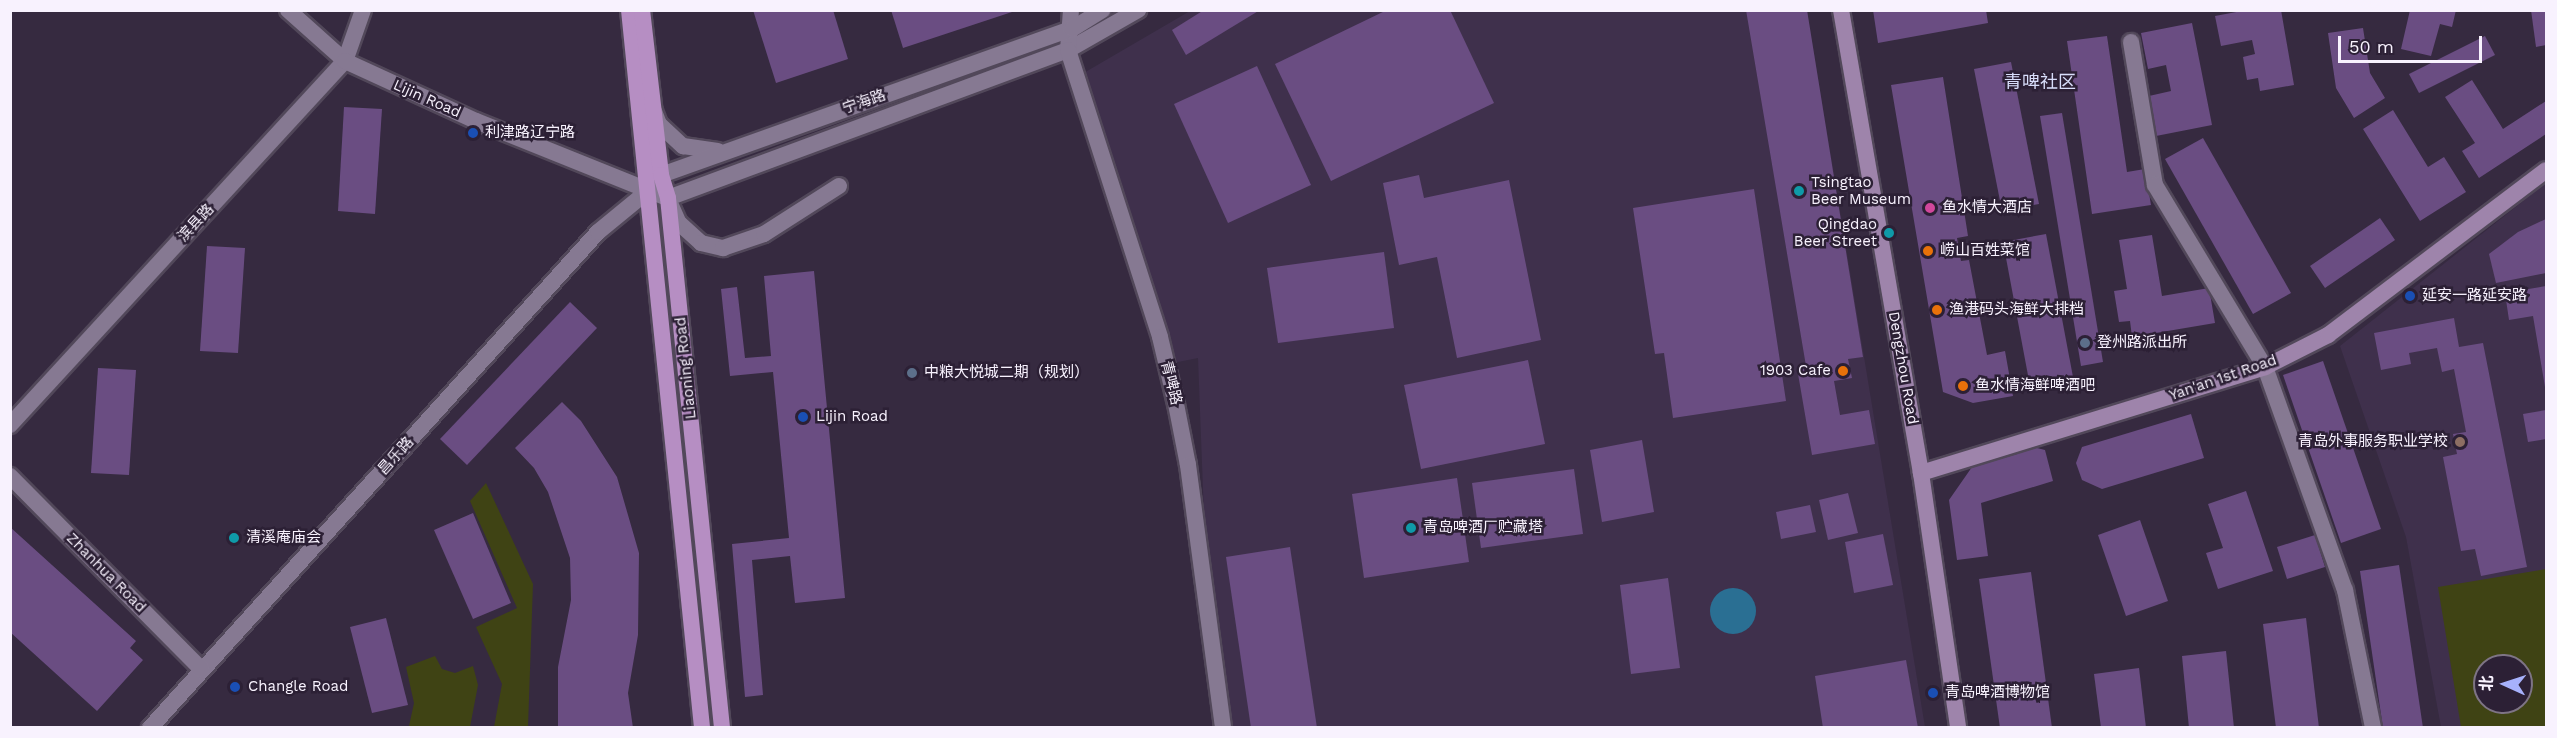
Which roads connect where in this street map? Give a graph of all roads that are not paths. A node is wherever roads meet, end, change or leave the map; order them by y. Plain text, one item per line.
1 (288, 10) edge
2 (363, 10) edge
3 (629, 10) edge
4 (642, 10) edge
5 (1071, 10) edge
6 (1103, 10) edge
7 (1138, 10) edge
8 (1841, 10) edge
9 (1072, 29) junction
10 (2131, 42) dead end
11 (1068, 50) junction
12 (345, 61) junction
13 (653, 106) junction
14 (725, 151) junction
15 (2547, 170) edge
16 (661, 175) junction
17 (839, 186) dead end
18 (648, 190) junction
19 (668, 198) junction
20 (2265, 367) junction
21 (10, 425) edge
22 (1921, 473) junction
23 (10, 477) edge
24 (202, 670) junction
25 (150, 728) edge
26 (702, 728) edge
27 (722, 728) edge
28 (1223, 728) edge
29 (1958, 728) edge
30 (2373, 728) edge

1 - 12 street, Lijin Road
2 - 12 street, 滨县路
3 - 18 main road, Liaoning Road
4 - 13 main road, Liaoning Road
5 - 9 street
6 - 9 street, 宁海路
7 - 11 street, 宁海路
8 - 22 main road, Dengzhou Road
9 - 11 street
9 - 14 street, 宁海路
10 - 20 street
11 - 19 street, 宁海路
11 - 28 street, 青啤路
12 - 18 street, Lijin Road
12 - 21 street, 滨县路
13 - 14 street
13 - 16 main road, Liaoning Road
14 - 16 street, 宁海路
15 - 20 main road, Yan'an 1st Road
16 - 18 street, 宁海路
16 - 19 main road, Liaoning Road
17 - 19 street
18 - 19 street
18 - 24 street, 昌乐路
18 - 26 main road, Liaoning Road
19 - 27 main road, Liaoning Road
20 - 22 main road, Yan'an 1st Road
20 - 30 street
22 - 29 main road, Dengzhou Road
23 - 24 street, Zhanhua Road
24 - 25 street, 昌乐路

